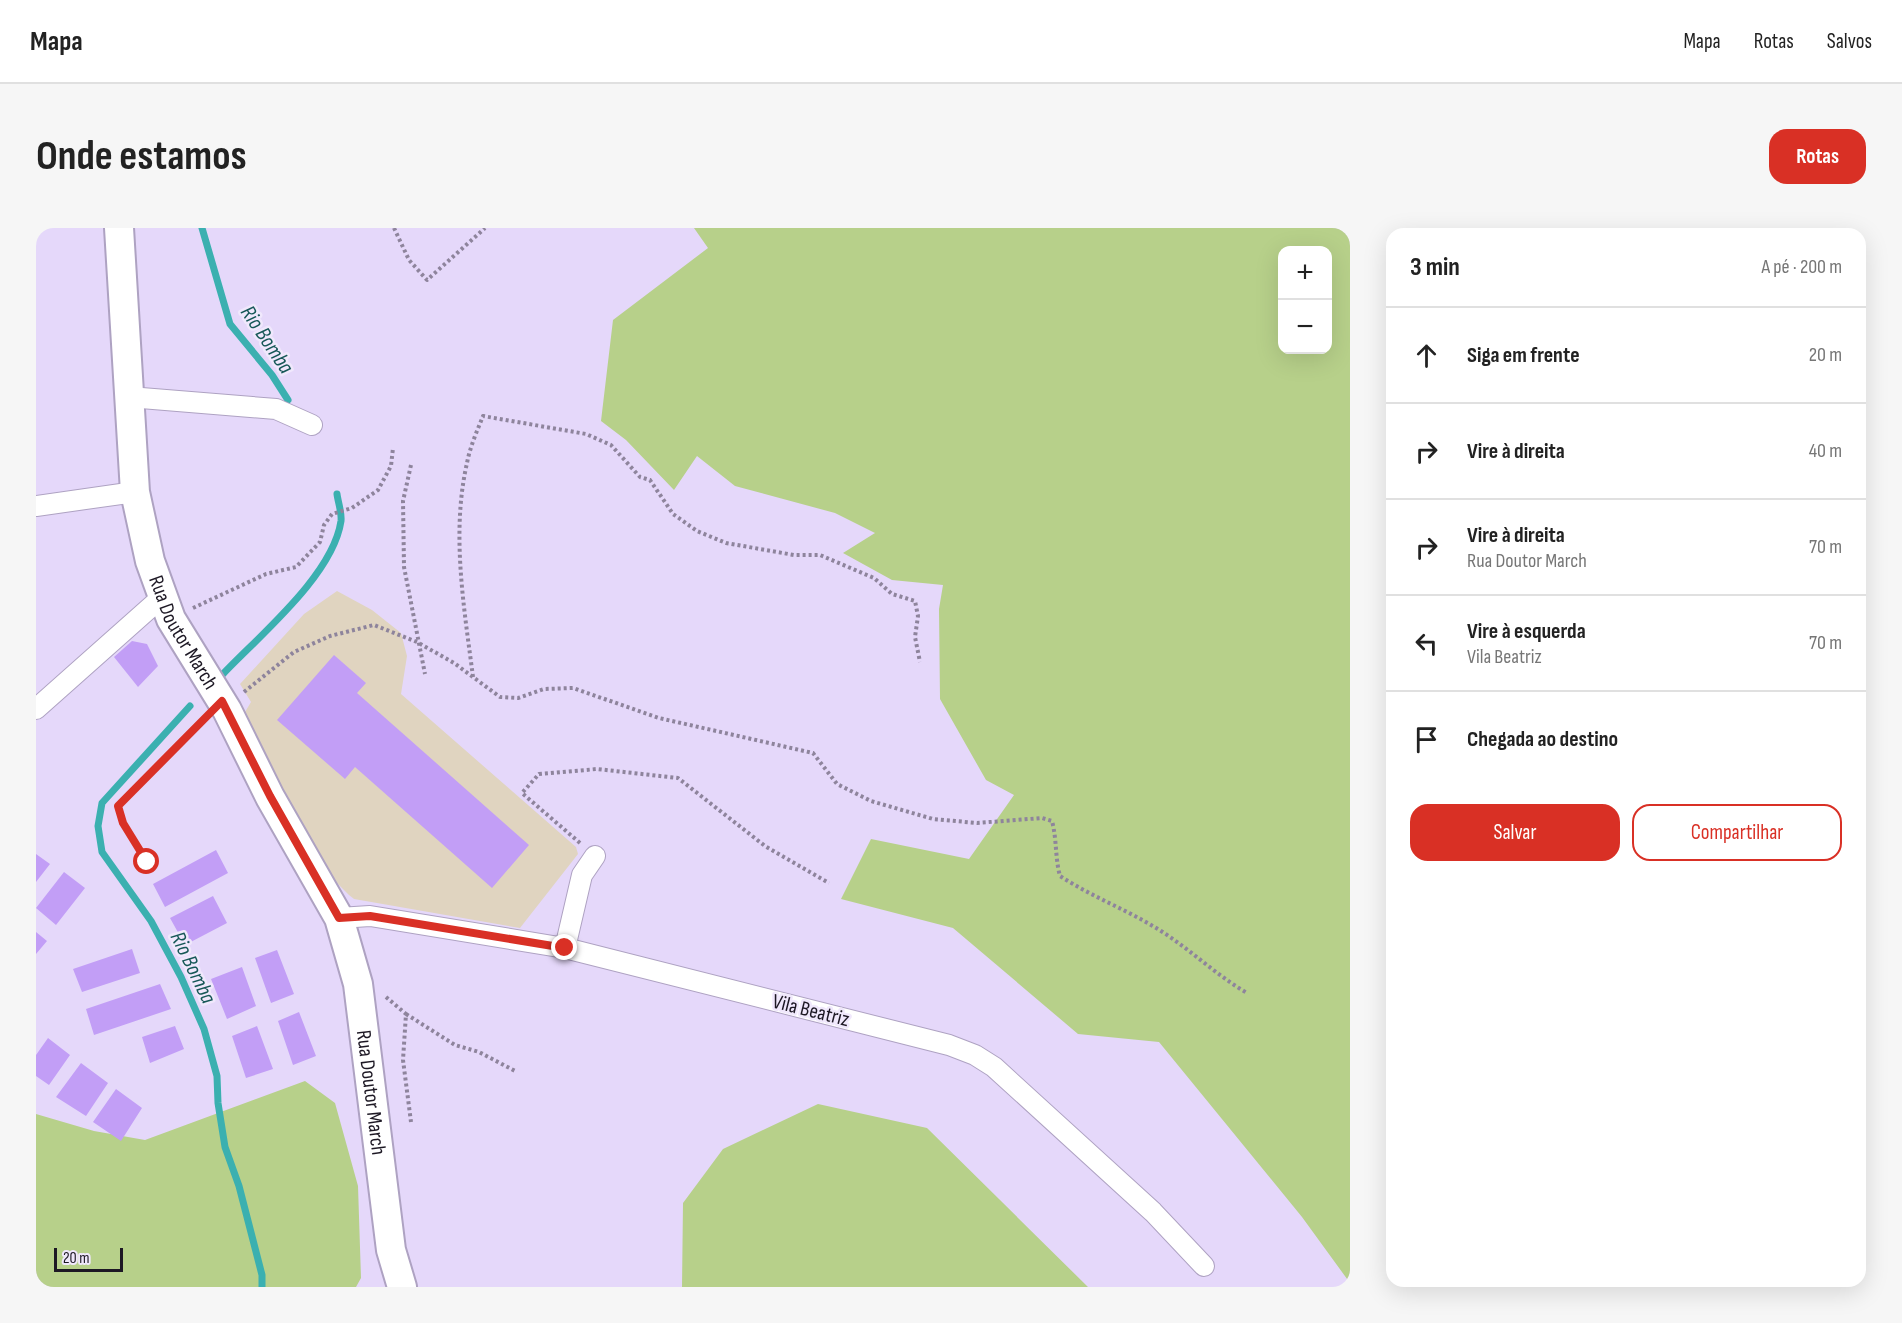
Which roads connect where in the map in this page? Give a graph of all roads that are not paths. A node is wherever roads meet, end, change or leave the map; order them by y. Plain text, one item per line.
1 (119, 228) edge
2 (129, 397) junction
3 (312, 425) dead end
4 (135, 492) junction
5 (36, 506) edge
6 (166, 608) junction
7 (36, 709) edge
8 (595, 856) road end
9 (339, 918) junction
10 (565, 948) junction
11 (1204, 1266) dead end
12 (402, 1287) edge

1 - 2 main road, Rua Doutor March
2 - 3 street
2 - 4 main road, Rua Doutor March
4 - 5 street
4 - 6 main road, Rua Doutor March
6 - 7 street
6 - 9 main road, Rua Doutor March
8 - 10 street
9 - 10 street, Vila Beatriz
9 - 12 main road, Rua Doutor March
10 - 11 street, Vila Beatriz

